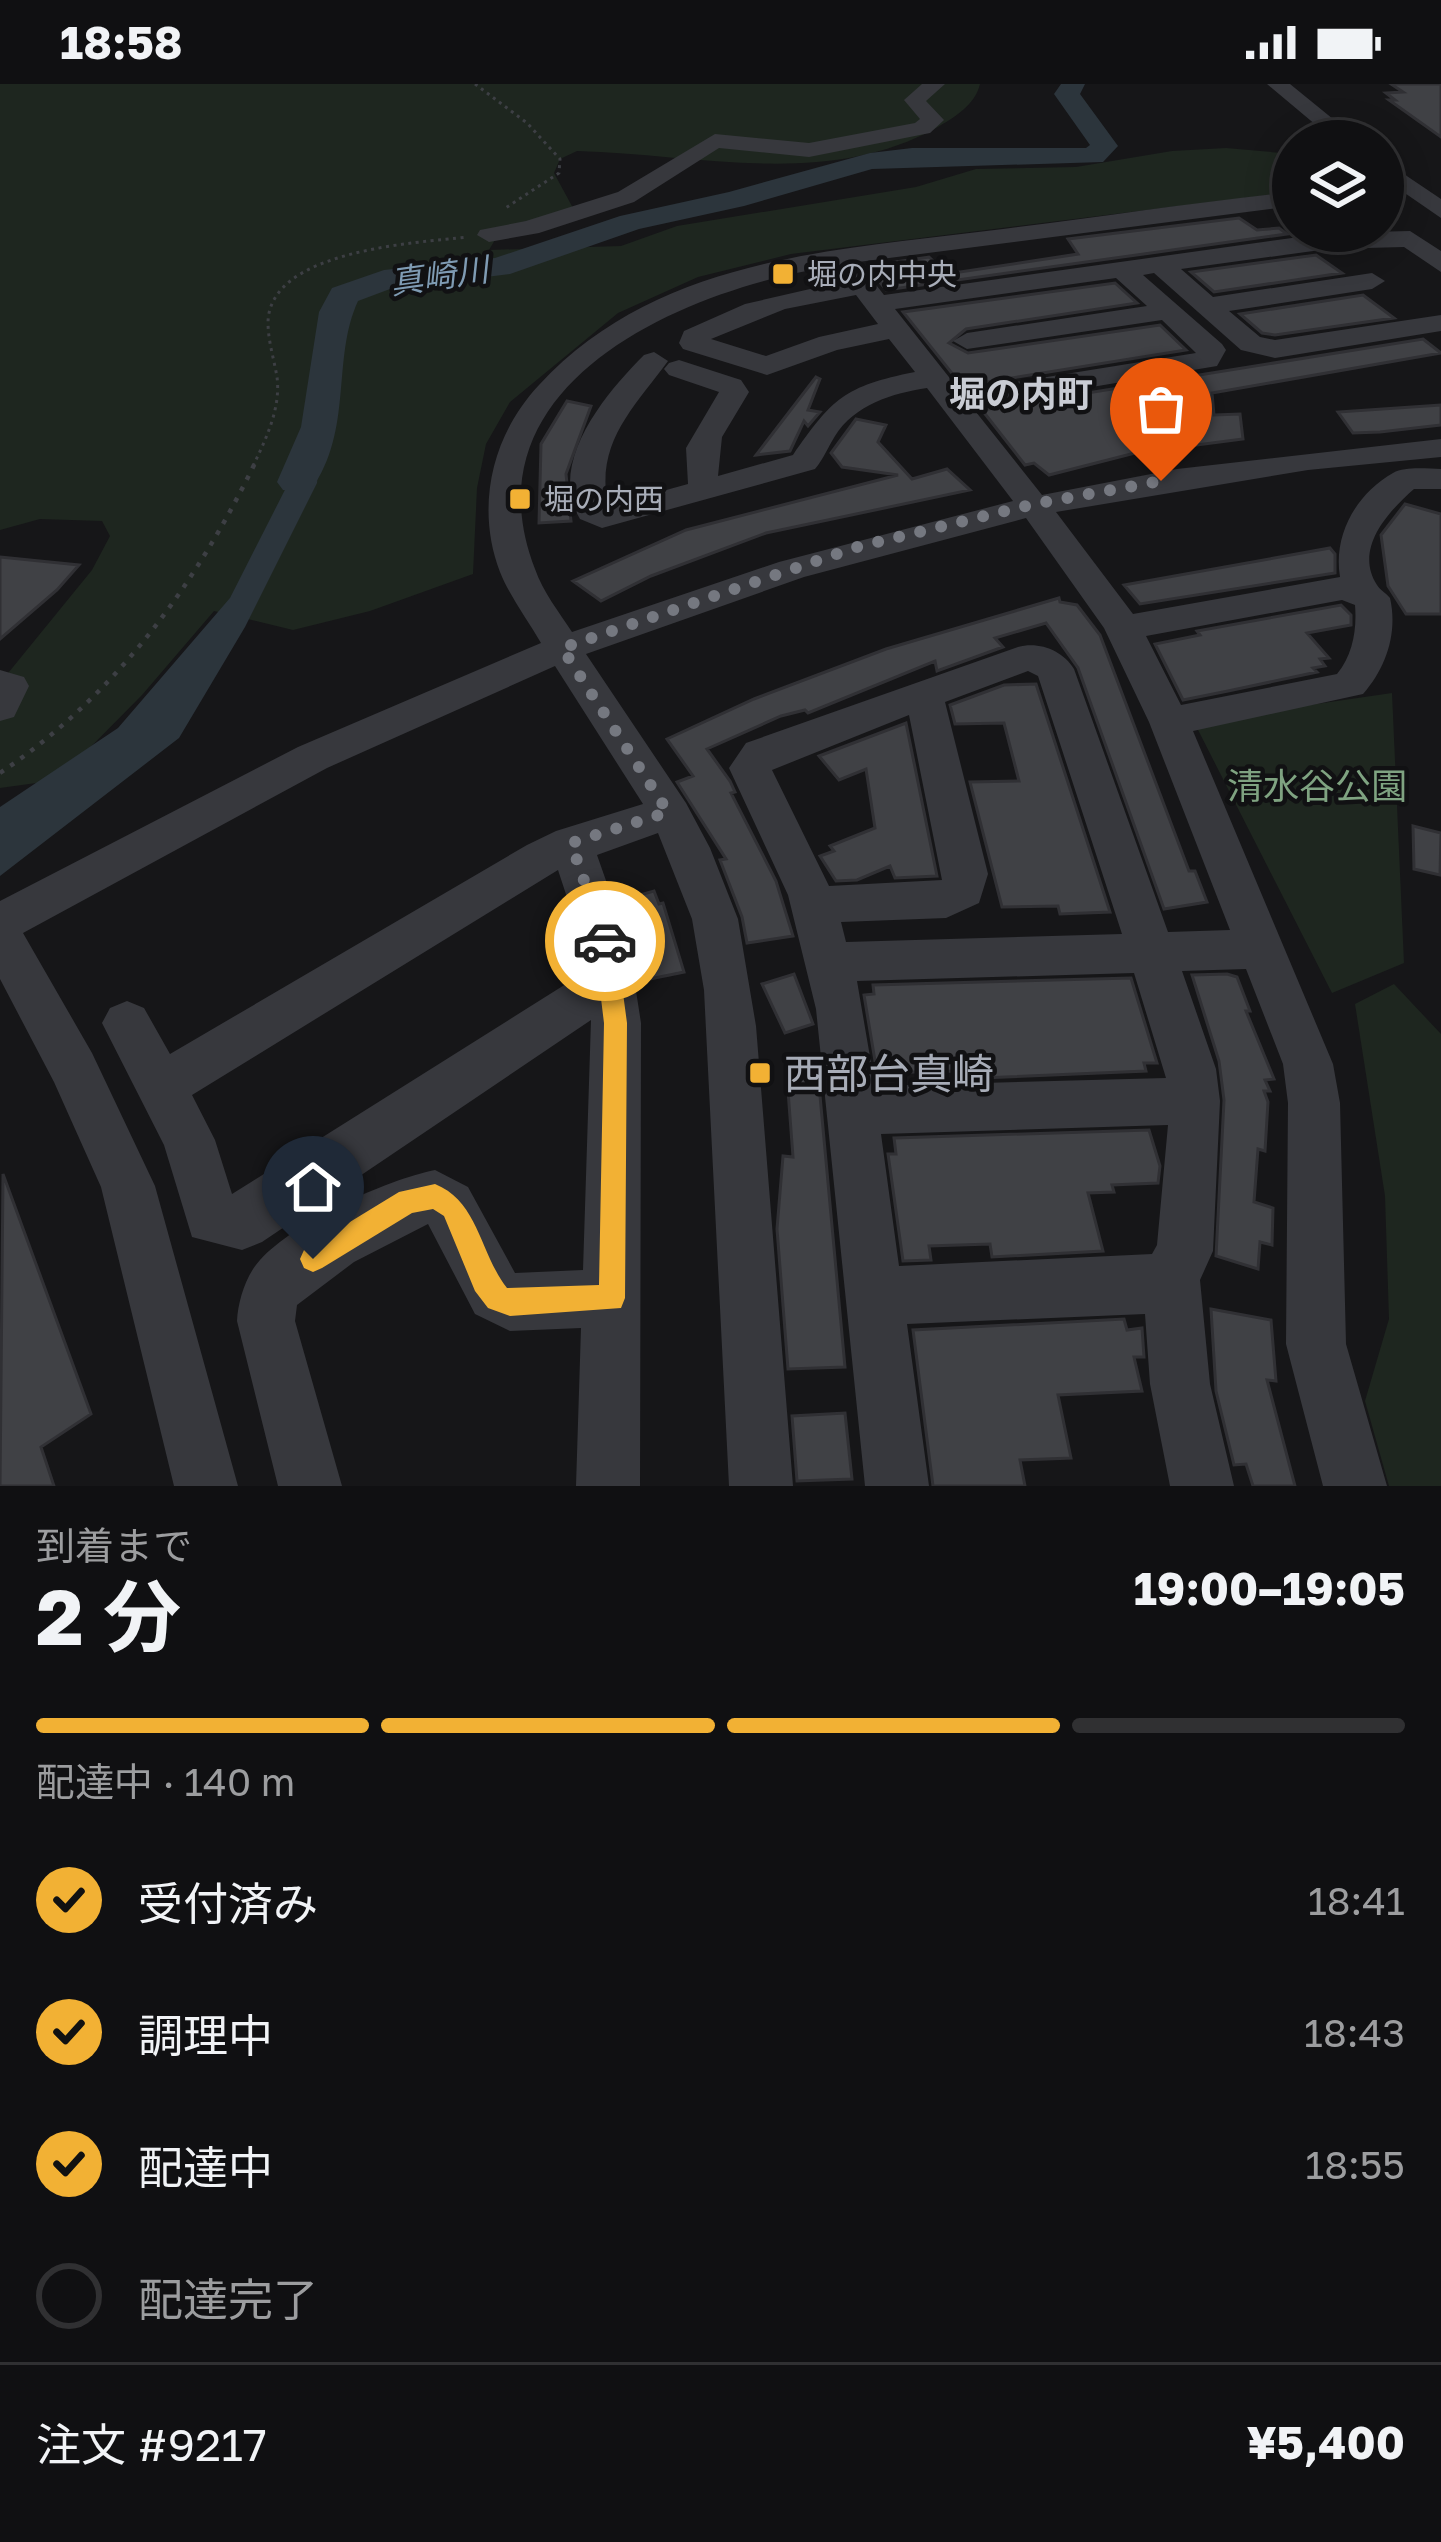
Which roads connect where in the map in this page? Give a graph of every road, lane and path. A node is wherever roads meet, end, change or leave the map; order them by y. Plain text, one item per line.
1 (475, 84) edge
2 (934, 84) edge
3 (1277, 84) edge
4 (1322, 120) edge
5 (1404, 182) edge
6 (1441, 183) edge
7 (1409, 186) junction
8 (1404, 187) edge
9 (1272, 205) edge
10 (1441, 211) edge
11 (489, 235) junction
12 (1404, 239) edge
13 (1272, 245) edge
14 (1340, 252) edge
15 (841, 258) junction
16 (1159, 264) junction
17 (1441, 264) edge
18 (1122, 270) junction
19 (1372, 281) junction
20 (869, 295) junction
21 (929, 296) junction
22 (1207, 306) junction
23 (1169, 311) junction
24 (1431, 324) edge
25 (896, 329) junction
26 (967, 341) junction
27 (598, 343) junction
28 (655, 361) junction
29 (942, 389) junction
30 (1008, 392) junction
31 (1441, 448) edge
32 (1441, 479) edge
33 (705, 487) junction
34 (1034, 504) junction
35 (1360, 590) junction
36 (1123, 628) junction
37 (562, 648) junction
38 (0, 683) edge
39 (924, 694) junction
40 (0, 707) edge
41 (1169, 722) junction
42 (0, 773) edge
43 (668, 812) junction
44 (571, 843) junction
45 (814, 904) junction
46 (0, 923) edge
47 (0, 934) edge
48 (1262, 949) junction
49 (1154, 952) junction
50 (830, 962) junction
51 (613, 980) junction
52 (127, 1023) dead end
53 (163, 1085) junction
54 (1195, 1101) junction
55 (852, 1111) junction
56 (1171, 1277) junction
57 (874, 1296) junction
58 (612, 1298) junction
59 (206, 1486) edge
60 (310, 1486) edge
61 (608, 1486) edge
62 (761, 1486) edge
63 (897, 1486) edge
64 (1202, 1486) edge
65 (1355, 1486) edge

1 - 11 path
2 - 11 street
3 - 4 street
5 - 7 street
6 - 7 street
7 - 8 street
7 - 10 street
9 - 15 street
11 - 42 path
12 - 17 street
13 - 16 street
14 - 19 street
15 - 20 street
15 - 27 street
16 - 18 street
16 - 22 street
18 - 21 street
18 - 23 street
19 - 22 street
19 - 24 street
20 - 21 street
20 - 25 street
20 - 25 street
21 - 26 street
22 - 24 street
23 - 26 street
23 - 30 street
25 - 29 street
26 - 30 street
27 - 28 street
27 - 37 street
28 - 33 street
28 - 33 street
29 - 30 street
29 - 33 street
29 - 34 street
31 - 34 street
32 - 35 street
34 - 36 street
34 - 37 street
35 - 36 street
35 - 41 street
36 - 41 street
37 - 43 street
37 - 46 street
38 - 40 street
39 - 45 street
39 - 45 street
39 - 49 street
41 - 48 street
43 - 44 street
43 - 62 street
44 - 51 street
44 - 53 street
45 - 50 street
47 - 59 street
48 - 49 street
48 - 65 street
49 - 50 street
49 - 54 street
50 - 55 street
51 - 53 street
51 - 58 street
52 - 53 street
54 - 55 street
54 - 56 street
55 - 57 street
56 - 57 street
56 - 64 street
57 - 63 street
58 - 60 street
58 - 61 street

